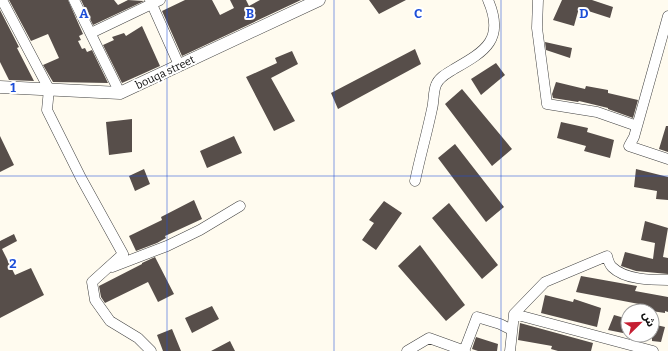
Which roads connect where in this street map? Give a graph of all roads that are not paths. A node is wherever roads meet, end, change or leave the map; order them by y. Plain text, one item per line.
1 (2, 0) edge
2 (74, 0) edge
3 (319, 0) edge
4 (488, 0) edge
5 (538, 0) edge
6 (154, 1) edge
7 (668, 16) edge
8 (91, 33) junction
9 (179, 65) junction
10 (0, 87) edge
11 (49, 89) junction
12 (120, 93) junction
13 (637, 126) junction
14 (668, 159) edge
15 (415, 181) dead end
16 (240, 206) dead end
17 (106, 270) junction
18 (668, 280) edge
19 (514, 314) junction
20 (512, 330) junction
21 (151, 351) edge
22 (407, 351) edge
23 (465, 351) edge
24 (510, 351) edge
25 (653, 351) edge

1 - 11 street
2 - 8 street
3 - 9 street, bouqa street
4 - 15 street
5 - 13 street
6 - 8 street
6 - 9 street
7 - 13 street
8 - 12 street
9 - 12 street, bouqa street
10 - 11 street, bouqa street
11 - 12 street, bouqa street
11 - 17 street
13 - 14 street
16 - 17 street
17 - 21 street
18 - 19 street
19 - 20 street
19 - 25 street
20 - 23 street
20 - 24 street
22 - 23 street

